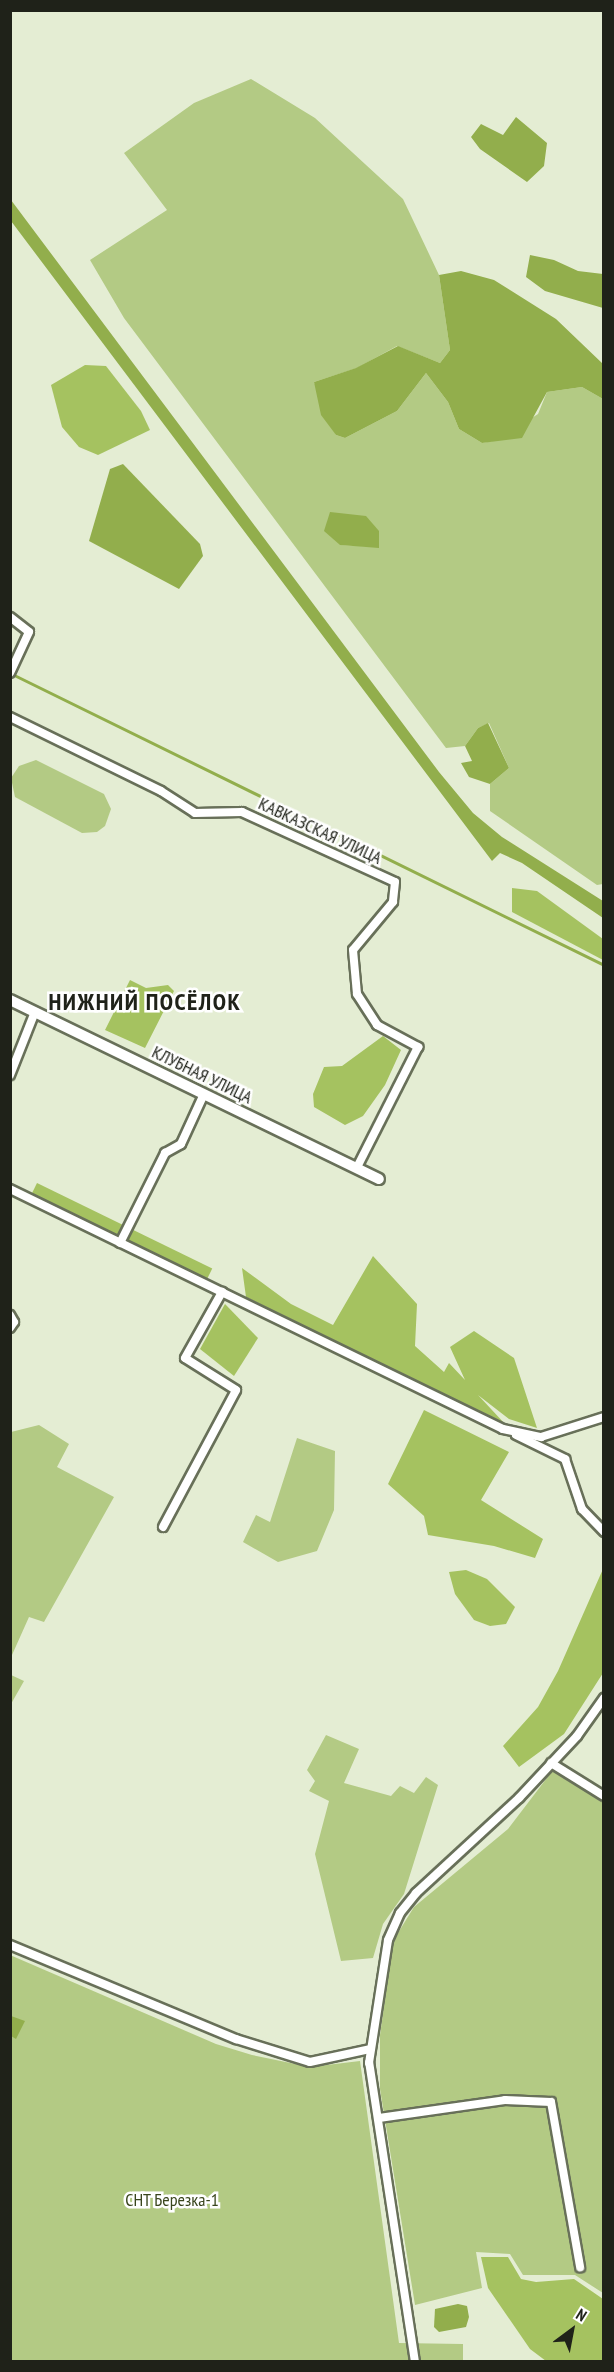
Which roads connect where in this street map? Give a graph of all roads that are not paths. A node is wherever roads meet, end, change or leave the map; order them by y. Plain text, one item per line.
1 (10, 617) edge
2 (10, 673) edge
3 (10, 717) edge
4 (10, 1000) edge
5 (35, 1012) junction
6 (10, 1075) edge
7 (204, 1094) junction
8 (357, 1167) junction
9 (379, 1179) dead end
10 (10, 1189) edge
11 (120, 1243) junction
12 (222, 1292) junction
13 (603, 1417) edge
14 (503, 1429) junction
15 (163, 1527) dead end
16 (603, 1532) edge
17 (603, 1698) edge
18 (551, 1763) junction
19 (603, 1796) edge
20 (10, 1945) edge
21 (370, 2049) junction
22 (380, 2118) junction
23 (580, 2267) dead end
24 (415, 2361) edge

1 - 2 street
3 - 8 street, КАВКАЗСКАЯ УЛИЦА
4 - 5 street, КЛУБНАЯ УЛИЦА
5 - 6 street
5 - 7 street, КЛУБНАЯ УЛИЦА
7 - 8 street, КЛУБНАЯ УЛИЦА
7 - 11 street
8 - 9 street, КЛУБНАЯ УЛИЦА
10 - 11 street
11 - 12 street
12 - 14 street
12 - 15 street
13 - 14 street
14 - 16 street
17 - 18 street
18 - 19 street
18 - 21 street
20 - 21 street
21 - 22 street
22 - 23 street
22 - 24 street

